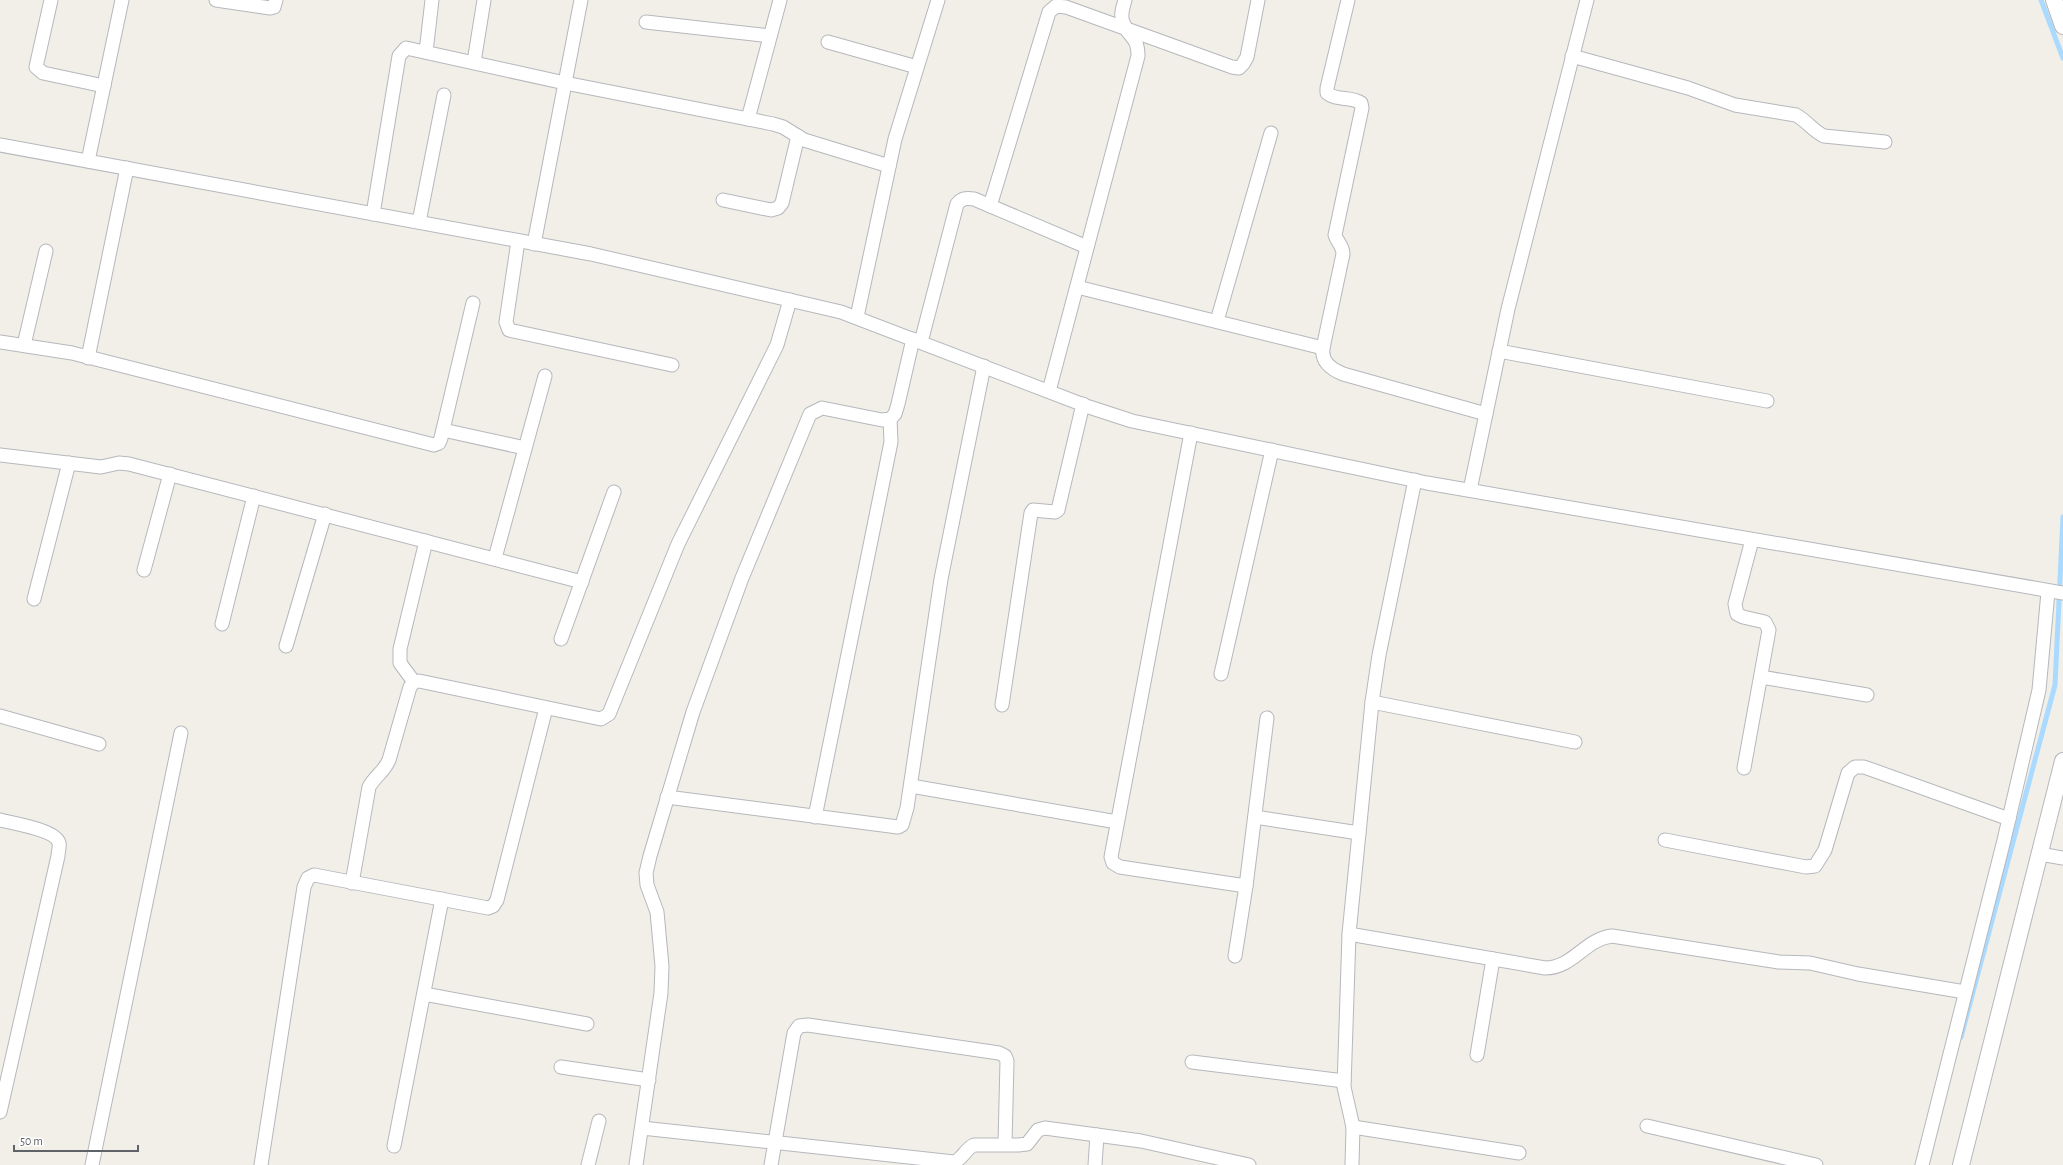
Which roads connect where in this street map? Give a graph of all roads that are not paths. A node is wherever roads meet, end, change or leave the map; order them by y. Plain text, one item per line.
1 (51, 0) edge
2 (122, 0) edge
3 (216, 0) edge
4 (276, 0) edge
5 (432, 0) edge
6 (484, 0) edge
7 (581, 0) edge
8 (780, 0) edge
9 (938, 0) edge
10 (1124, 0) edge
11 (1258, 0) edge
12 (1348, 0) edge
13 (1587, 0) edge
14 (2054, 0) edge
15 (646, 22) dead end
16 (2063, 26) edge
17 (1126, 28) junction
18 (770, 36) junction
19 (828, 42) dead end
20 (426, 52) junction
21 (1572, 56) junction
22 (474, 62) junction
23 (917, 67) junction
24 (565, 83) junction
25 (104, 86) junction
26 (444, 95) dead end
27 (748, 119) junction
28 (1271, 133) dead end
29 (798, 136) junction
30 (1885, 142) dead end
31 (0, 145) edge
32 (88, 162) junction
33 (889, 166) junction
34 (127, 168) junction
35 (722, 200) dead end
36 (990, 206) junction
37 (373, 214) junction
38 (419, 222) junction
39 (518, 241) junction
40 (534, 244) junction
41 (1087, 247) junction
42 (46, 251) dead end
43 (1077, 286) junction
44 (790, 300) junction
45 (473, 303) dead end
46 (857, 317) junction
47 (1217, 321) junction
48 (917, 340) junction
49 (0, 342) edge
50 (24, 345) junction
51 (1324, 348) junction
52 (1499, 351) junction
53 (88, 358) junction
54 (672, 365) dead end
55 (984, 366) junction
56 (545, 376) dead end
57 (1049, 391) junction
58 (1767, 401) dead end
59 (1083, 404) junction
60 (1486, 414) junction
61 (890, 419) junction
62 (443, 430) junction
63 (1191, 433) junction
64 (525, 448) junction
65 (1272, 450) junction
66 (0, 455) edge
67 (69, 463) junction
68 (170, 474) junction
69 (1415, 480) junction
70 (1470, 490) junction
71 (614, 492) dead end
72 (254, 496) junction
73 (325, 514) junction
74 (426, 540) junction
75 (1752, 540) junction
76 (495, 558) junction
77 (144, 570) dead end
78 (582, 582) junction
79 (2055, 592) edge
80 (34, 599) dead end
81 (222, 624) dead end
82 (561, 640) dead end
83 (286, 646) dead end
84 (1221, 674) dead end
85 (1761, 677) junction
86 (414, 682) junction
87 (1867, 695) dead end
88 (1372, 702) junction
89 (1002, 705) dead end
90 (546, 708) junction
91 (0, 716) edge
92 (1267, 718) dead end
93 (181, 733) dead end
94 (1576, 742) dead end
95 (99, 744) dead end
96 (2063, 761) edge
97 (1744, 768) dead end
98 (911, 786) junction
99 (667, 797) junction
100 (816, 817) junction
101 (1255, 817) junction
102 (2009, 819) junction
103 (0, 820) edge
104 (1117, 822) junction
105 (1359, 833) junction
106 (1666, 840) dead end
107 (2040, 854) junction
108 (2063, 858) edge
109 (352, 883) junction
110 (1246, 886) junction
111 (442, 900) junction
112 (1349, 934) junction
113 (1235, 956) dead end
114 (1493, 959) junction
115 (1966, 992) junction
116 (424, 994) junction
117 (587, 1024) dead end
118 (1477, 1055) dead end
119 (1192, 1062) dead end
120 (560, 1067) dead end
121 (649, 1080) junction
122 (1344, 1081) junction
123 (0, 1112) edge
124 (599, 1121) dead end
125 (1647, 1126) dead end
126 (1353, 1127) junction
127 (642, 1128) junction
128 (1097, 1135) junction
129 (775, 1143) junction
130 (1005, 1144) junction
131 (394, 1146) dead end
132 (1519, 1153) dead end
133 (1790, 1162) edge
134 (92, 1165) edge
135 (261, 1165) edge
136 (588, 1165) edge
137 (636, 1165) edge
138 (771, 1165) edge
139 (1095, 1165) edge
140 (1249, 1165) edge
141 (1352, 1165) edge
142 (1816, 1165) edge
143 (1922, 1165) edge
144 (1961, 1165) edge

1 - 25 street
2 - 25 street
3 - 4 street
5 - 20 street
6 - 22 street
7 - 24 street
8 - 18 street
9 - 23 street
10 - 17 street
11 - 17 street
12 - 51 street
13 - 21 street
14 - 16 street
15 - 18 street
17 - 36 street
17 - 41 street
18 - 27 street
19 - 23 street
20 - 22 street
20 - 37 street
21 - 30 street
21 - 52 street
22 - 24 street
23 - 33 street
24 - 27 street
24 - 40 street
25 - 32 street
26 - 38 street
27 - 29 street
28 - 47 street
29 - 33 street
29 - 35 street
31 - 32 street
32 - 34 street
33 - 46 street
34 - 37 street
34 - 53 street
36 - 41 street
36 - 48 street
37 - 38 street
38 - 39 street
39 - 40 street
39 - 54 street
40 - 44 street
41 - 43 street
42 - 50 street
43 - 47 street
43 - 57 street
44 - 46 street
44 - 90 street
45 - 62 street
46 - 48 street
47 - 51 street
48 - 55 street
48 - 61 street
49 - 50 street
50 - 53 street
51 - 60 street
52 - 58 street
52 - 60 street
53 - 62 street
55 - 57 street
55 - 98 street
56 - 64 street
57 - 59 street
59 - 63 street
59 - 89 street
60 - 70 street
61 - 99 street
61 - 100 street
62 - 64 street
63 - 65 street
63 - 104 street
64 - 76 street
65 - 69 street
65 - 84 street
66 - 67 street
67 - 68 street
67 - 80 street
68 - 72 street
68 - 77 street
69 - 70 street
69 - 88 street
70 - 75 street
71 - 78 street
72 - 73 street
72 - 81 street
73 - 74 street
73 - 83 street
74 - 76 street
74 - 86 street
75 - 79 street
75 - 85 street
76 - 78 street
78 - 82 street
79 - 102 street
85 - 87 street
85 - 97 street
86 - 90 street
86 - 109 street
88 - 94 street
88 - 105 street
90 - 111 street
91 - 95 street
92 - 101 street
93 - 134 street
96 - 107 street
98 - 100 street
98 - 104 street
99 - 100 street
99 - 121 street
101 - 105 street
101 - 110 street
102 - 106 street
102 - 115 street
103 - 123 street
104 - 110 street
105 - 112 street
107 - 108 street
107 - 144 street
109 - 111 street
109 - 135 street
110 - 113 street
111 - 116 street
112 - 114 street
112 - 122 street
114 - 115 street
114 - 118 street
115 - 143 street
116 - 117 street
116 - 131 street
119 - 122 street
120 - 121 street
121 - 127 street
122 - 126 street
124 - 136 street
125 - 133 street
126 - 132 street
126 - 141 street
127 - 129 street
127 - 137 street
128 - 130 street
128 - 139 street
128 - 140 street
129 - 130 street
129 - 130 street
129 - 138 street
133 - 142 street

